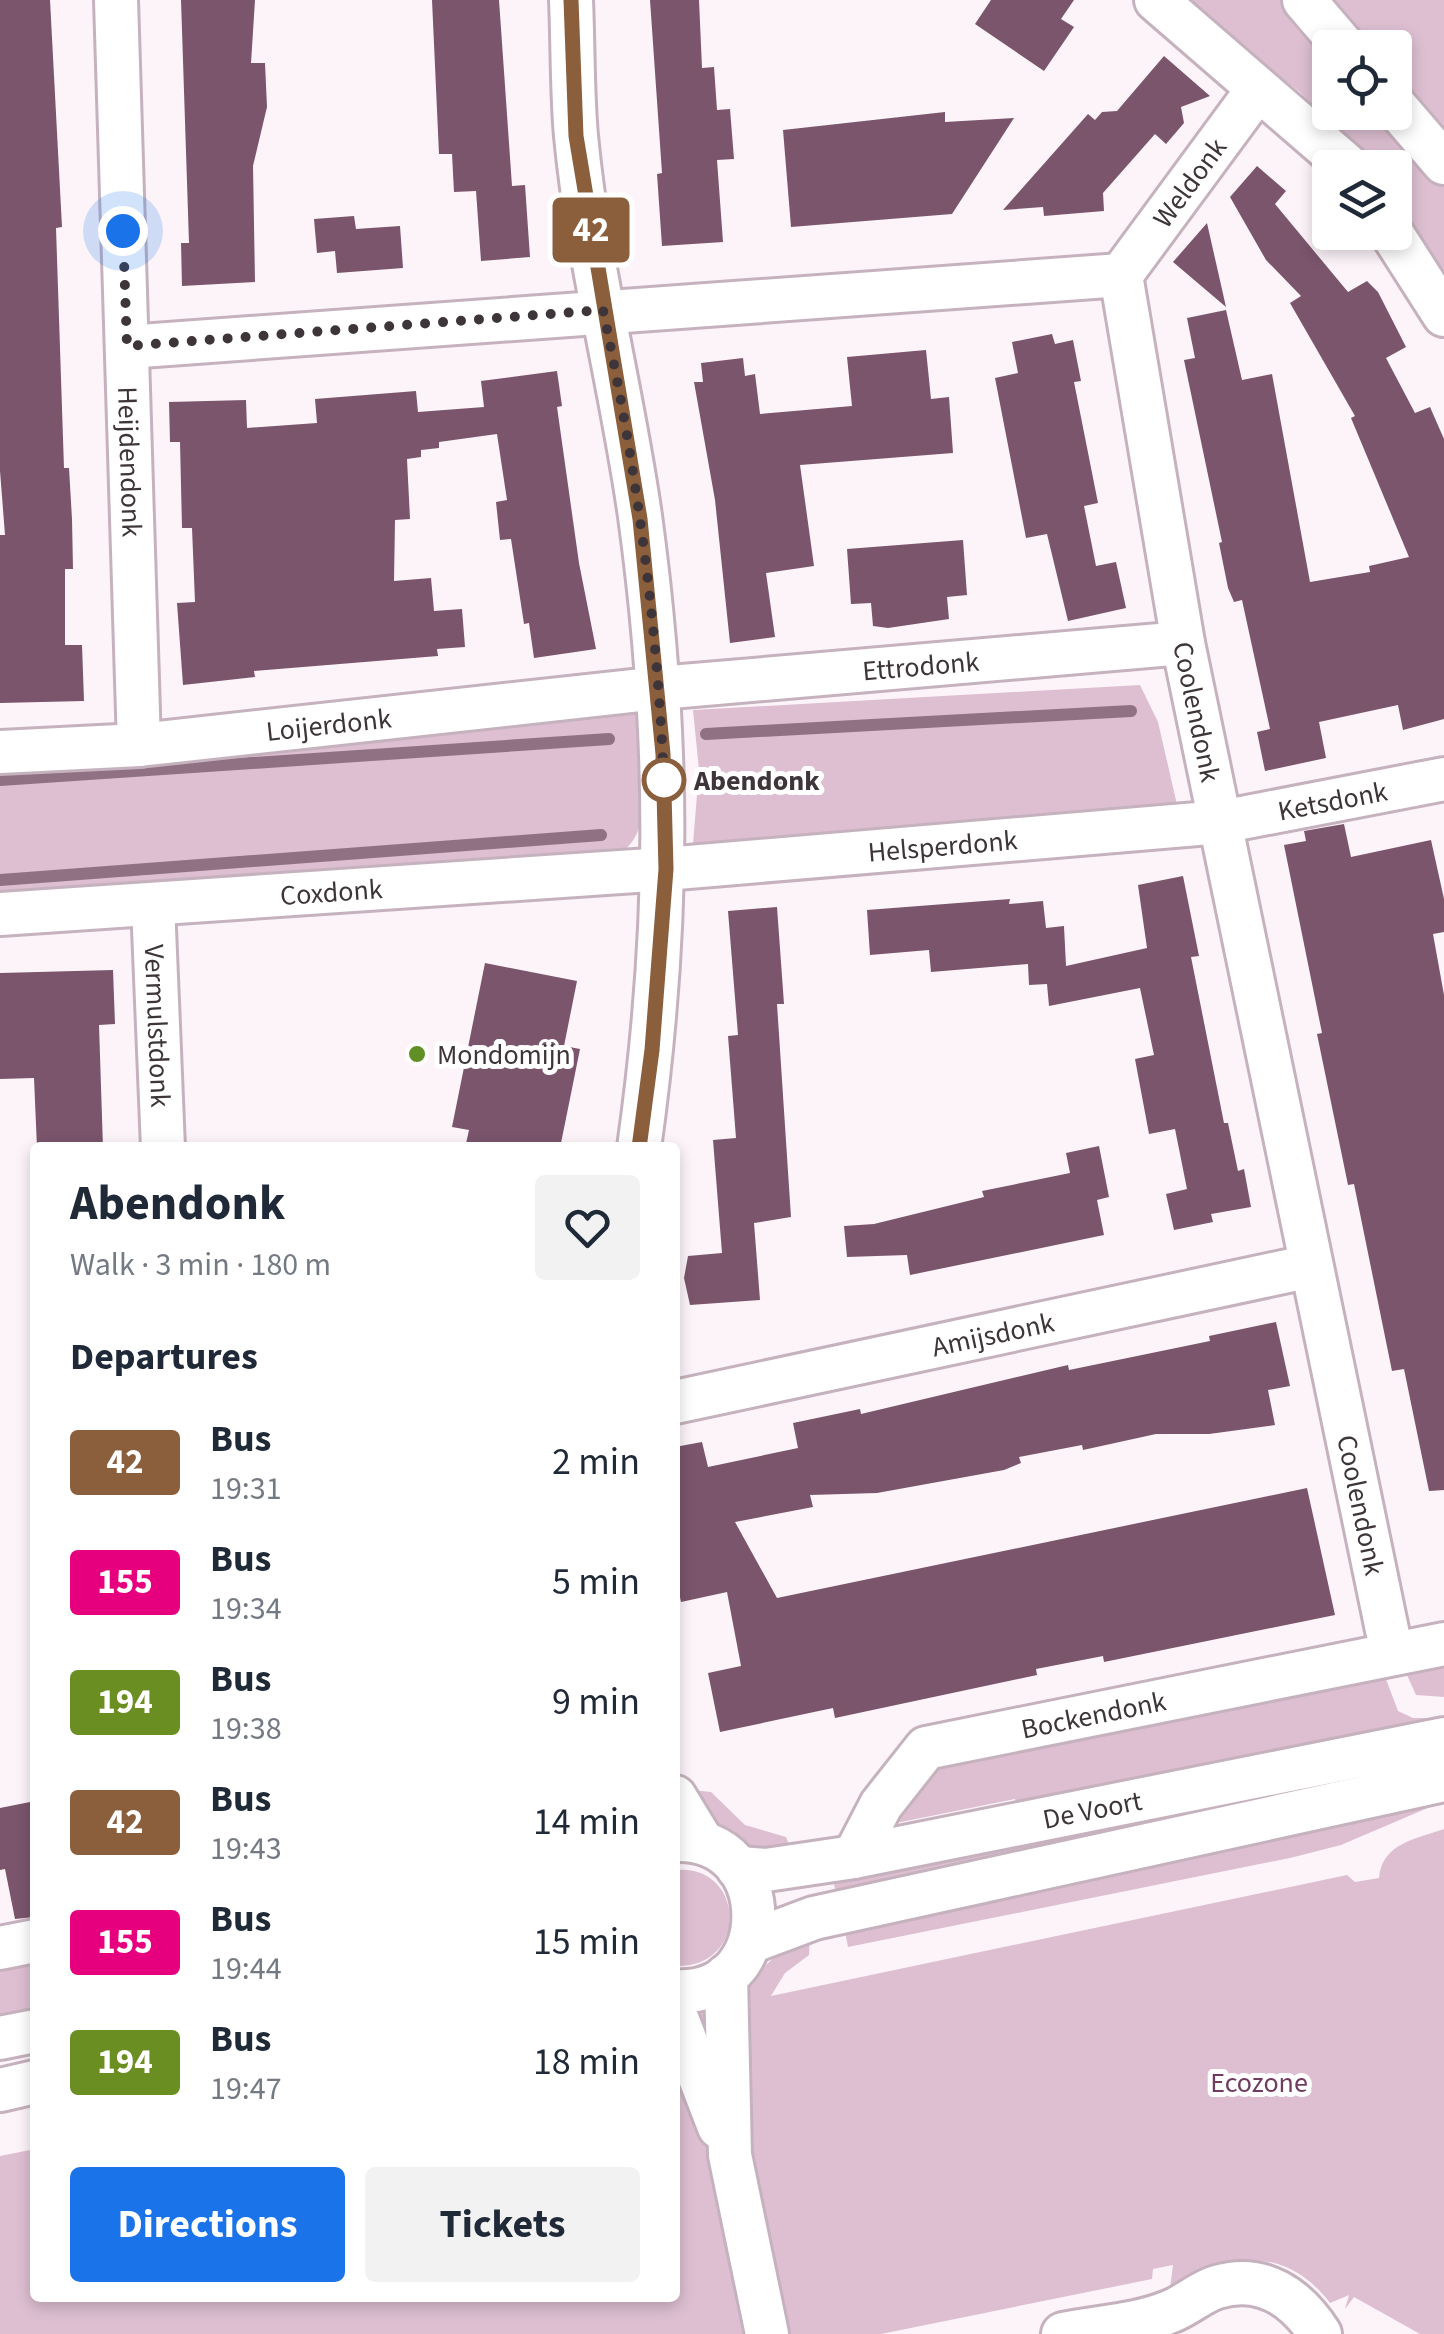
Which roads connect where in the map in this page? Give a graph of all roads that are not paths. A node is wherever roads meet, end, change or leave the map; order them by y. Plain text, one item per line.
1 (116, 0) edge
2 (571, 0) edge
3 (1156, 0) edge
4 (1304, 0) edge
5 (1330, 30) edge
6 (1258, 89) junction
7 (1412, 126) edge
8 (1329, 150) edge
9 (1444, 163) edge
10 (1403, 250) edge
11 (1121, 275) junction
12 (603, 310) junction
13 (1444, 315) edge
14 (127, 346) junction
15 (1183, 643) junction
16 (659, 688) junction
17 (139, 745) junction
18 (0, 752) edge
19 (1444, 779) edge
20 (1221, 822) junction
21 (666, 869) junction
22 (152, 904) junction
23 (0, 914) edge
24 (163, 1142) edge
25 (640, 1142) edge
26 (1311, 1266) junction
27 (680, 1401) edge
28 (1444, 1644) edge
29 (1392, 1654) junction
30 (1444, 1739) edge
31 (1444, 1780) edge
32 (680, 1813) edge
33 (689, 1842) edge
34 (854, 1857) junction
35 (738, 1868) junction
36 (30, 1942) edge
37 (0, 1948) edge
38 (738, 1959) junction
39 (680, 1990) edge
40 (680, 2027) edge
41 (30, 2032) edge
42 (0, 2038) edge
43 (30, 2083) edge
44 (0, 2090) edge
45 (730, 2156) junction
46 (766, 2329) edge
47 (1063, 2334) edge
48 (1320, 2334) edge

1 - 14 street, Heijdendonk
2 - 12 street
3 - 6 street
4 - 5 street
6 - 8 street
6 - 11 street, Weldonk
7 - 9 street
10 - 13 street
11 - 12 street
11 - 15 street, Coolendonk
12 - 14 street
12 - 16 street
14 - 17 street, Heijdendonk
15 - 16 street, Ettrodonk
15 - 20 street, Coolendonk
16 - 17 street, Loijerdonk
16 - 21 street
17 - 18 street, Loijerdonk
19 - 20 street, Ketsdonk
20 - 21 street, Helsperdonk
20 - 26 street, Coolendonk
21 - 22 street, Coxdonk
21 - 25 street
22 - 23 street, Coxdonk
22 - 24 street, Vermulstdonk
26 - 27 street, Amijsdonk
26 - 29 street, Coolendonk
28 - 29 street, Bockendonk
29 - 34 street, Bockendonk
30 - 34 street, De Voort
31 - 38 street, De Voort
32 - 33 street
33 - 35 street
34 - 35 street, De Voort
35 - 38 street
36 - 37 street
38 - 39 street, De Voort
38 - 45 street
40 - 45 street
41 - 42 street
43 - 44 street
45 - 46 street
47 - 48 street

